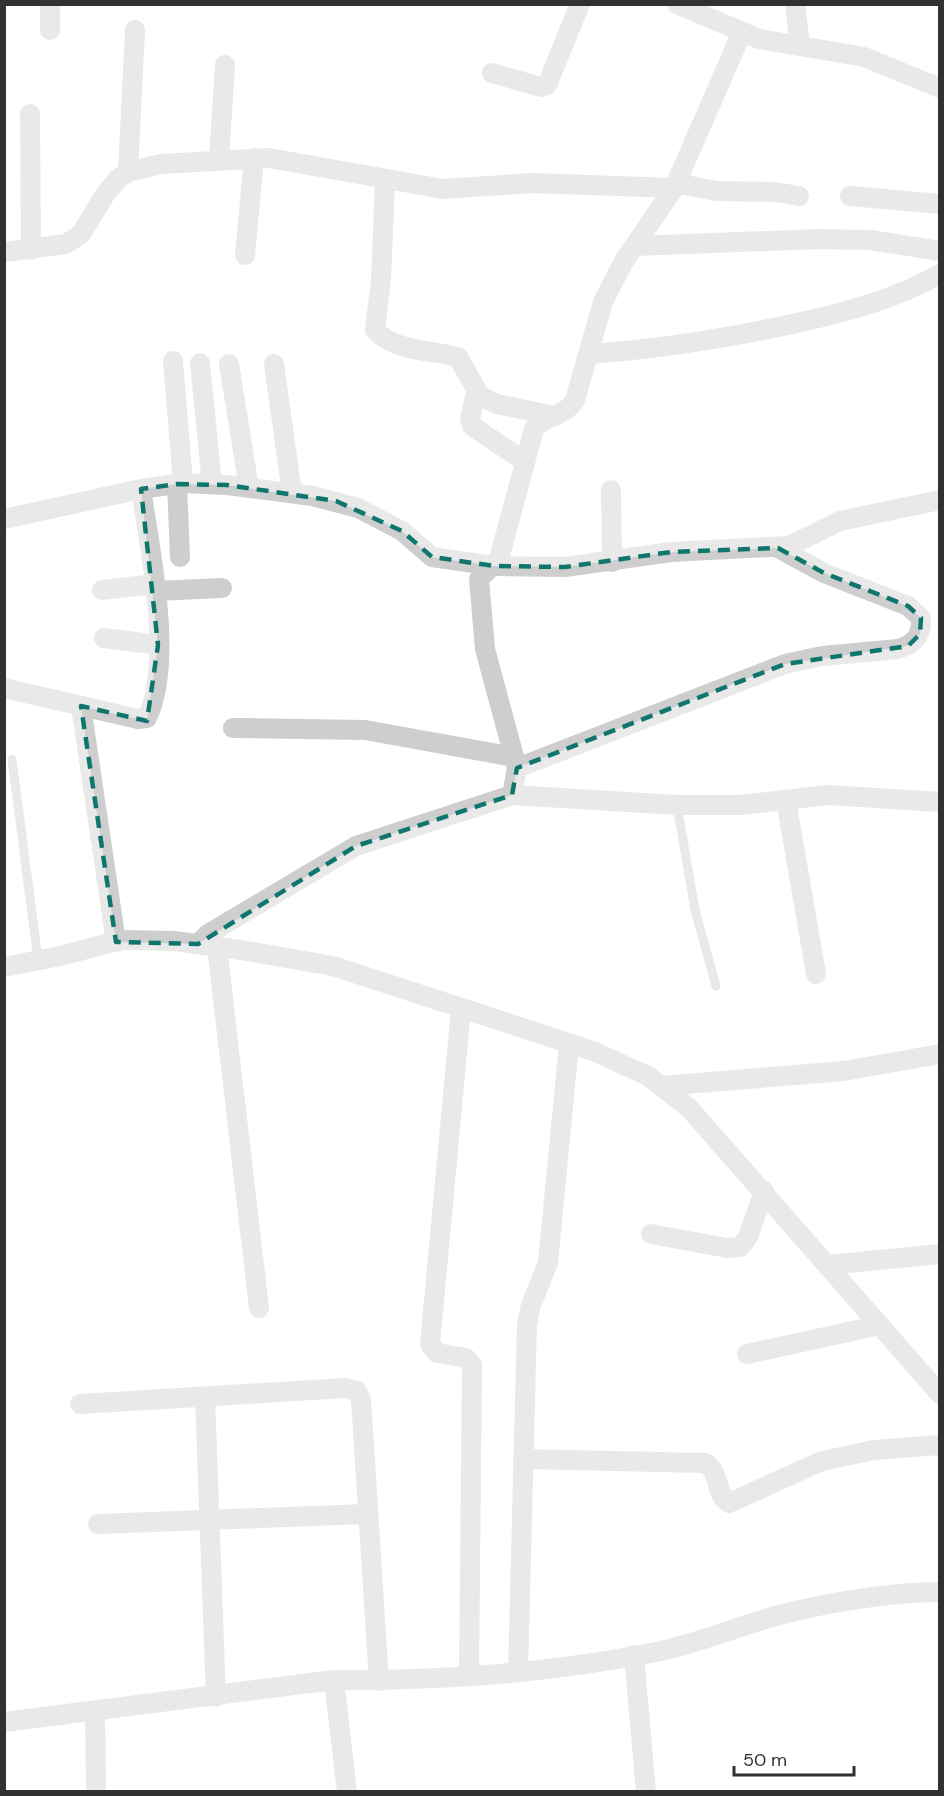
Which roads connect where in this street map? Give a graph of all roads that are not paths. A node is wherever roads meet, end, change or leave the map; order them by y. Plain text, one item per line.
1 (50, 4) edge
2 (580, 4) edge
3 (677, 4) edge
4 (795, 4) edge
5 (50, 30) dead end
6 (135, 30) dead end
7 (742, 32) junction
8 (800, 46) junction
9 (225, 65) dead end
10 (492, 73) dead end
11 (939, 88) edge
12 (30, 114) dead end
13 (254, 158) junction
14 (219, 159) junction
15 (128, 172) junction
16 (386, 179) junction
17 (675, 186) junction
18 (799, 196) dead end
19 (850, 196) dead end
20 (939, 204) edge
21 (635, 246) junction
22 (31, 250) junction
23 (939, 251) edge
24 (4, 252) edge
25 (245, 255) dead end
26 (939, 274) edge
27 (590, 354) junction
28 (173, 361) dead end
29 (200, 363) dead end
30 (230, 364) dead end
31 (274, 364) dead end
32 (476, 393) junction
33 (554, 416) junction
34 (524, 461) junction
35 (180, 483) junction
36 (212, 484) junction
37 (249, 488) junction
38 (141, 489) junction
39 (611, 490) dead end
40 (292, 494) junction
41 (939, 501) edge
42 (4, 519) edge
43 (778, 548) junction
44 (180, 557) dead end
45 (612, 562) junction
46 (494, 566) junction
47 (155, 587) junction
48 (222, 588) dead end
49 (102, 590) dead end
50 (931, 628) edge
51 (104, 638) dead end
52 (158, 645) junction
53 (4, 688) edge
54 (81, 706) junction
55 (232, 728) dead end
56 (12, 759) dead end
57 (516, 762) junction
58 (512, 795) junction
59 (786, 800) junction
60 (939, 802) edge
61 (677, 805) junction
62 (116, 942) junction
63 (208, 946) junction
64 (38, 960) junction
65 (4, 967) edge
66 (816, 974) dead end
67 (716, 986) dead end
68 (461, 1008) junction
69 (569, 1044) junction
70 (939, 1054) edge
71 (662, 1086) junction
72 (764, 1191) junction
73 (651, 1234) dead end
74 (939, 1254) edge
75 (828, 1265) junction
76 (260, 1308) dead end
77 (880, 1325) junction
78 (747, 1354) dead end
79 (939, 1394) edge
80 (206, 1398) junction
81 (80, 1404) dead end
82 (939, 1445) edge
83 (523, 1459) junction
84 (367, 1514) junction
85 (210, 1520) junction
86 (98, 1524) dead end
87 (939, 1592) edge
88 (634, 1655) junction
89 (518, 1672) junction
90 (469, 1675) junction
91 (334, 1680) junction
92 (379, 1681) junction
93 (216, 1697) junction
94 (95, 1711) junction
95 (4, 1722) edge
96 (96, 1791) edge
97 (347, 1791) edge
98 (646, 1791) edge

1 - 5 street
2 - 10 street
3 - 7 street
4 - 8 street
6 - 15 street
7 - 8 street
7 - 17 street
8 - 11 street
9 - 14 street
12 - 22 street
13 - 14 street
13 - 16 street
13 - 25 street
14 - 15 street
15 - 22 street
16 - 17 street
16 - 32 street
17 - 18 street
17 - 21 street
19 - 20 street
21 - 23 street
21 - 27 street
22 - 24 street
26 - 27 street
27 - 33 street
28 - 35 street
29 - 36 street
30 - 37 street
31 - 40 street
32 - 33 street
32 - 34 street
33 - 34 street
34 - 46 street
35 - 36 street
35 - 38 street
35 - 44 street
36 - 37 street
37 - 40 street
38 - 42 street
38 - 47 street
39 - 45 street
40 - 46 street
41 - 43 street
43 - 45 street
43 - 50 street
45 - 46 street
46 - 57 street
47 - 48 street
47 - 49 street
47 - 52 street
50 - 57 street
51 - 52 street
52 - 54 street
53 - 54 street
54 - 62 street
55 - 57 street
56 - 64 lane
57 - 58 street
58 - 61 street
58 - 63 street
59 - 60 street
59 - 61 street
59 - 66 street
61 - 67 lane
62 - 63 street
62 - 64 street
63 - 68 street
63 - 76 street
64 - 65 street
68 - 69 street
68 - 90 street
69 - 71 street
69 - 83 street
70 - 71 street
71 - 72 street
72 - 73 street
72 - 75 street
74 - 75 street
75 - 77 street
77 - 78 street
77 - 79 street
80 - 81 street
80 - 84 street
80 - 85 street
82 - 83 street
83 - 89 street
84 - 85 street
84 - 92 street
85 - 86 street
85 - 93 street
87 - 88 street
88 - 89 street
88 - 98 street
89 - 90 street
90 - 92 street
91 - 92 street
91 - 93 street
91 - 97 street
93 - 94 street
94 - 95 street
94 - 96 street

